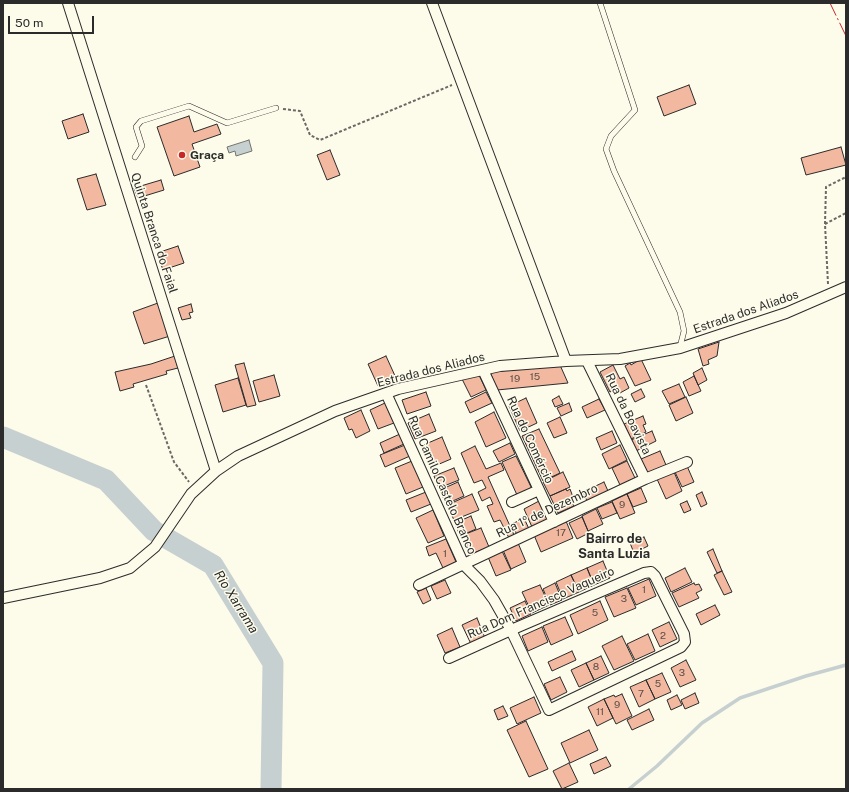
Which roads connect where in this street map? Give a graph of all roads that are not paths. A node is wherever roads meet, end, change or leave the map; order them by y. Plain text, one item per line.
1 (68, 3) edge
2 (432, 3) edge
3 (600, 3) edge
4 (276, 108) road end
5 (135, 157) dead end
6 (846, 287) edge
7 (680, 348) junction
8 (566, 361) junction
9 (587, 361) junction
10 (483, 370) junction
11 (386, 393) junction
12 (687, 462) dead end
13 (216, 471) junction
14 (645, 479) junction
15 (539, 490) junction
16 (512, 502) dead end
17 (554, 522) junction
18 (464, 564) junction
19 (419, 585) dead end
20 (3, 598) edge
21 (511, 630) junction
22 (449, 658) dead end
23 (549, 710) joint

1 - 13 street, Quinta Branca do Faial
2 - 8 street
3 - 7 lane
4 - 5 lane
6 - 7 street, Estrada dos Aliados
7 - 9 street, Estrada dos Aliados
8 - 9 street, Estrada dos Aliados
8 - 10 street, Estrada dos Aliados
9 - 14 street, Rua da Boavista
10 - 11 street, Estrada dos Aliados
10 - 15 street, Rua do Comércio
11 - 13 street, Estrada dos Aliados
11 - 18 street, Rua Camilo Castelo Branco
12 - 14 street, Rua 1º de Dezembro
13 - 20 street, Estrada dos Aliados
14 - 17 street, Rua 1º de Dezembro
15 - 16 street
15 - 17 street, Rua do Comércio
17 - 18 street, Rua 1º de Dezembro
18 - 19 street, Rua 1º de Dezembro
18 - 21 street, Rua Camilo Castelo Branco
21 - 22 street, Rua Dom Francisco Vaqueiro
21 - 23 street, Rua Camilo Castelo Branco
21 - 23 street, Rua Dom Francisco Vaqueiro

